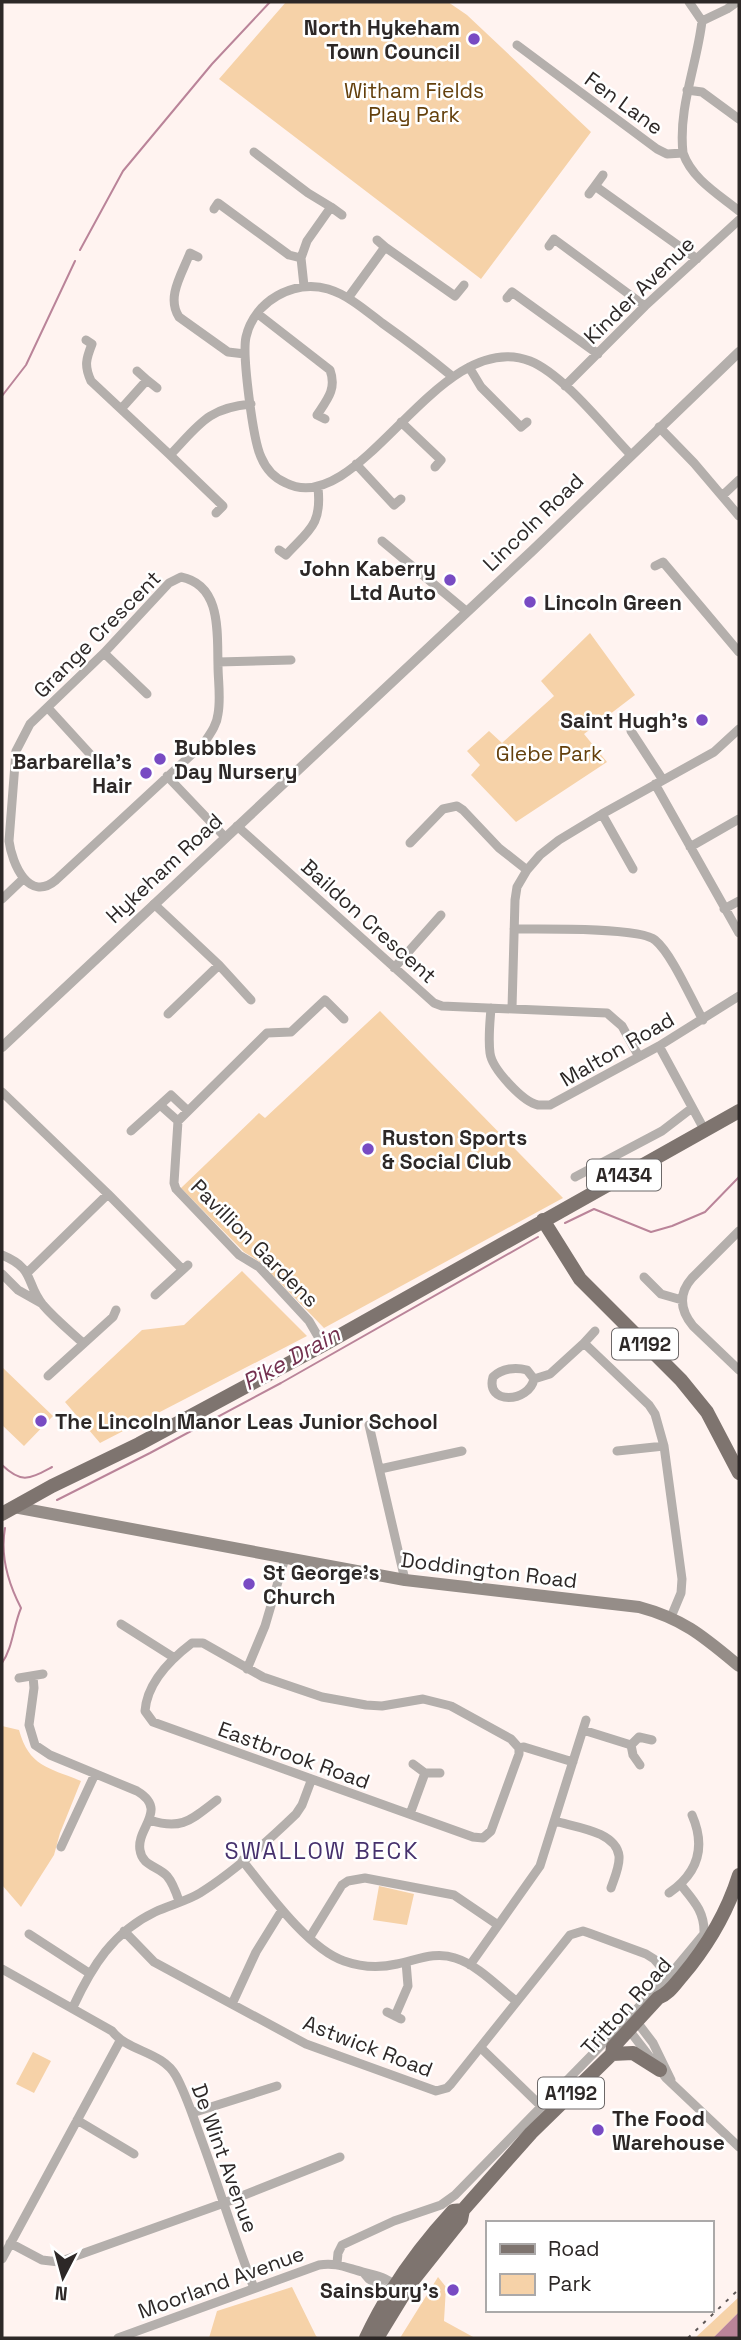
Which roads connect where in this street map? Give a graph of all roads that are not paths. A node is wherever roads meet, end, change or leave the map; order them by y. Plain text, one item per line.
1 (689, 2) edge
2 (737, 2) edge
3 (702, 21) junction
4 (517, 45) dead end
5 (687, 90) junction
6 (739, 119) edge
7 (254, 152) dead end
8 (683, 153) junction
9 (603, 175) dead end
10 (219, 202) dead end
11 (331, 206) junction
12 (739, 211) edge
13 (342, 215) dead end
14 (739, 220) edge
15 (554, 239) dead end
16 (377, 240) dead end
17 (385, 247) junction
18 (198, 257) dead end
19 (301, 258) junction
20 (697, 259) junction
21 (464, 285) dead end
22 (304, 286) junction
23 (512, 292) dead end
24 (348, 298) junction
25 (645, 306) junction
26 (258, 314) junction
27 (86, 340) dead end
28 (739, 352) edge
29 (244, 354) junction
30 (598, 354) junction
31 (469, 367) junction
32 (137, 371) dead end
33 (453, 377) junction
34 (147, 380) junction
35 (565, 387) junction
36 (156, 388) dead end
37 (251, 404) junction
38 (121, 409) junction
39 (325, 419) dead end
40 (401, 422) junction
41 (521, 427) dead end
42 (659, 427) junction
43 (630, 454) junction
44 (170, 455) junction
45 (441, 461) dead end
46 (356, 464) junction
47 (739, 480) edge
48 (318, 488) junction
49 (722, 496) junction
50 (395, 505) dead end
51 (216, 513) dead end
52 (739, 516) edge
53 (382, 541) dead end
54 (279, 550) dead end
55 (662, 561) dead end
56 (466, 611) junction
57 (739, 652) edge
58 (104, 653) junction
59 (291, 660) dead end
60 (218, 662) junction
61 (147, 694) dead end
62 (48, 708) junction
63 (353, 718) joint
64 (739, 729) edge
65 (631, 731) dead end
66 (90, 754) dead end
67 (167, 776) junction
68 (659, 782) junction
69 (6, 814) edge
70 (602, 814) junction
71 (739, 819) edge
72 (237, 826) junction
73 (225, 837) junction
74 (410, 843) dead end
75 (690, 847) junction
76 (633, 869) dead end
77 (527, 870) junction
78 (23, 879) junction
79 (2, 899) edge
80 (739, 901) edge
81 (154, 904) junction
82 (724, 909) junction
83 (441, 915) dead end
84 (514, 929) junction
85 (739, 933) edge
86 (219, 965) junction
87 (394, 968) junction
88 (739, 996) edge
89 (251, 1000) dead end
90 (491, 1008) junction
91 (512, 1008) junction
92 (168, 1014) dead end
93 (344, 1019) dead end
94 (703, 1020) junction
95 (659, 1046) junction
96 (2, 1047) edge
97 (638, 1055) junction
98 (2, 1092) edge
99 (160, 1105) junction
100 (692, 1108) junction
101 (188, 1111) junction
102 (739, 1111) edge
103 (178, 1121) junction
104 (131, 1131) dead end
105 (705, 1131) junction
106 (576, 1177) dead end
107 (108, 1194) junction
108 (543, 1220) junction
109 (739, 1231) edge
110 (2, 1255) edge
111 (27, 1273) junction
112 (2, 1275) edge
113 (644, 1277) dead end
114 (155, 1295) dead end
115 (681, 1300) junction
116 (42, 1304) junction
117 (116, 1310) dead end
118 (595, 1331) dead end
119 (83, 1343) junction
120 (584, 1343) junction
121 (323, 1345) junction
122 (739, 1370) edge
123 (48, 1376) dead end
124 (534, 1380) junction
125 (369, 1425) dead end
126 (664, 1446) junction
127 (462, 1451) dead end
128 (617, 1451) dead end
129 (380, 1469) junction
130 (739, 1473) edge
131 (52, 1486) junction
132 (8, 1510) edge
133 (55, 1514) junction
134 (285, 1558) junction
135 (405, 1580) junction
136 (671, 1617) junction
137 (121, 1624) dead end
138 (173, 1657) junction
139 (739, 1665) edge
140 (247, 1669) junction
141 (19, 1678) dead end
142 (652, 1740) dead end
143 (631, 1745) junction
144 (519, 1748) junction
145 (573, 1762) junction
146 (413, 1763) dead end
147 (640, 1765) dead end
148 (425, 1773) junction
149 (440, 1773) dead end
150 (95, 1774) junction
151 (311, 1780) junction
152 (217, 1800) dead end
153 (410, 1814) junction
154 (692, 1815) dead end
155 (150, 1820) junction
156 (555, 1821) junction
157 (61, 1847) dead end
158 (242, 1860) junction
159 (739, 1875) edge
160 (681, 1885) junction
161 (611, 1888) dead end
162 (669, 1893) dead end
163 (179, 1901) junction
164 (282, 1910) junction
165 (498, 1925) junction
166 (124, 1931) junction
167 (29, 1934) dead end
168 (310, 1937) junction
169 (406, 1962) junction
170 (470, 1965) junction
171 (2, 1969) edge
172 (89, 1973) junction
173 (669, 1976) junction
174 (516, 2001) junction
175 (232, 2004) junction
176 (73, 2007) junction
177 (394, 2015) dead end
178 (636, 2029) junction
179 (120, 2041) junction
180 (481, 2048) junction
181 (612, 2054) junction
182 (660, 2070) junction
183 (672, 2082) junction
184 (277, 2086) dead end
185 (541, 2106) junction
186 (192, 2113) junction
187 (77, 2120) junction
188 (739, 2147) edge
189 (134, 2154) dead end
190 (340, 2157) dead end
191 (224, 2203) junction
192 (463, 2210) junction
193 (447, 2240) junction
194 (10, 2243) junction
195 (2, 2259) edge
196 (409, 2262) junction
197 (337, 2263) junction
198 (254, 2288) junction
199 (397, 2292) junction
200 (139, 2335) edge
201 (118, 2338) edge
202 (366, 2338) edge
203 (377, 2338) edge

1 - 3 street
2 - 3 street
3 - 5 street
4 - 8 street, Fen Lane
5 - 6 street
5 - 8 street
7 - 11 street
8 - 12 street, Fen Lane
9 - 20 street
10 - 19 street
11 - 13 street
11 - 19 street
14 - 20 street, Kinder Avenue
15 - 25 street
16 - 17 street
17 - 21 street
17 - 24 street
18 - 29 street
19 - 22 street
20 - 25 street, Kinder Avenue
22 - 24 street
22 - 26 street
23 - 30 street
24 - 33 street
25 - 30 street, Kinder Avenue
26 - 29 street
26 - 39 street
27 - 38 street
28 - 42 street, Lincoln Road
29 - 37 street
30 - 35 street, Kinder Avenue
31 - 33 street
31 - 35 street
31 - 41 street
32 - 34 street
33 - 40 street
34 - 36 street
34 - 38 street
35 - 43 street
37 - 44 street
37 - 48 street
38 - 44 street
40 - 45 street
40 - 46 street
42 - 43 street, Lincoln Road
42 - 49 street
43 - 56 street, Lincoln Road
44 - 51 street
46 - 48 street
46 - 50 street
47 - 49 street
48 - 54 street
49 - 52 street
53 - 56 street
55 - 57 street
56 - 63 street, Lincoln Road
58 - 60 street, Grange Crescent
58 - 61 street
58 - 62 street, Grange Crescent
59 - 60 street
60 - 67 street, Grange Crescent
62 - 66 street
62 - 69 street, Grange Crescent
63 - 72 street, Hykeham Road
64 - 68 street
65 - 68 street
67 - 73 street
67 - 78 street, Grange Crescent
68 - 70 street
68 - 75 street
69 - 78 street, Grange Crescent
70 - 76 street
70 - 77 street
71 - 75 street
72 - 73 street, Hykeham Road
72 - 87 street, Baildon Crescent
73 - 81 street, Hykeham Road
74 - 77 street
75 - 82 street
77 - 84 street
78 - 79 street
80 - 82 street
81 - 86 street
81 - 96 street, Hykeham Road
82 - 85 street
83 - 87 street
84 - 91 street
84 - 94 street
86 - 89 street
86 - 92 street
87 - 90 street, Baildon Crescent
88 - 94 street, Malton Road
90 - 91 street, Baildon Crescent
90 - 97 street, Malton Road
91 - 97 street, Baildon Crescent
93 - 101 street
94 - 95 street, Malton Road
95 - 97 street, Malton Road
95 - 100 street
98 - 107 street
99 - 101 street
99 - 103 street
99 - 104 street
100 - 105 street
100 - 106 street
101 - 103 street
102 - 105 main road, A1434
103 - 121 street, Pavillion Gardens
105 - 108 main road, A1434
107 - 111 street
107 - 114 street
108 - 121 main road, A1434
108 - 130 main road, A1192
109 - 115 street
110 - 111 street
111 - 116 street
112 - 116 street
113 - 115 street
115 - 122 street
116 - 119 street
117 - 119 street
118 - 120 street
119 - 123 street
120 - 124 street
120 - 126 street
121 - 131 main road, A1434
124 - 124 street
125 - 129 street
126 - 128 street
126 - 136 street
127 - 129 street
129 - 135 street
131 - 132 main road, A1434
131 - 133 main road
132 - 133 main road, Doddington Road
133 - 134 main road, Doddington Road
134 - 135 main road, Doddington Road
134 - 140 street
135 - 136 main road, Doddington Road
136 - 139 main road, Doddington Road
137 - 138 street
138 - 140 street
138 - 151 street, Eastbrook Road
140 - 144 street
141 - 150 street
142 - 143 street
143 - 145 street
143 - 147 street
144 - 145 street
144 - 153 street, Eastbrook Road
145 - 156 street
146 - 148 street
148 - 149 street
148 - 153 street
150 - 155 street
150 - 157 street
151 - 153 street, Eastbrook Road
151 - 158 street
152 - 155 street
154 - 160 street
155 - 163 street
156 - 161 street
156 - 165 street
158 - 163 street
158 - 164 street
159 - 178 main road, Tritton Road
160 - 162 street
160 - 173 street
163 - 166 street
164 - 168 street
164 - 175 street
165 - 168 street
165 - 170 street
166 - 172 street
166 - 175 street, Astwick Road
167 - 172 street
168 - 169 street
169 - 170 street
169 - 177 street
170 - 174 street
171 - 176 street, De Wint Avenue
172 - 176 street
173 - 174 street, Astwick Road
173 - 185 street
174 - 180 street, Astwick Road
175 - 180 street, Astwick Road
176 - 179 street, De Wint Avenue
178 - 181 main road, Tritton Road
178 - 182 street
178 - 183 street
179 - 186 street, De Wint Avenue
179 - 187 street
180 - 185 street
181 - 182 main road
181 - 192 main road, Tritton Road / A1192
182 - 183 street
183 - 188 street
184 - 186 street
185 - 197 street, Moorland Avenue
186 - 191 street, De Wint Avenue
187 - 189 street
187 - 194 street
190 - 191 street
191 - 194 street
191 - 198 street, De Wint Avenue
192 - 193 main road, Tritton Road / A1192
192 - 196 main road, Tritton Road / A1192
193 - 196 main road
193 - 199 main road, Tritton Road / A1192
194 - 195 street
196 - 199 main road, Tritton Road / A1192
197 - 198 street, Moorland Avenue
197 - 199 street, Moorland Avenue
198 - 200 street, Moorland Avenue
199 - 202 main road, Tritton Road / A1192
199 - 203 main road, Tritton Road / A1192
200 - 201 street, Moorland Avenue

